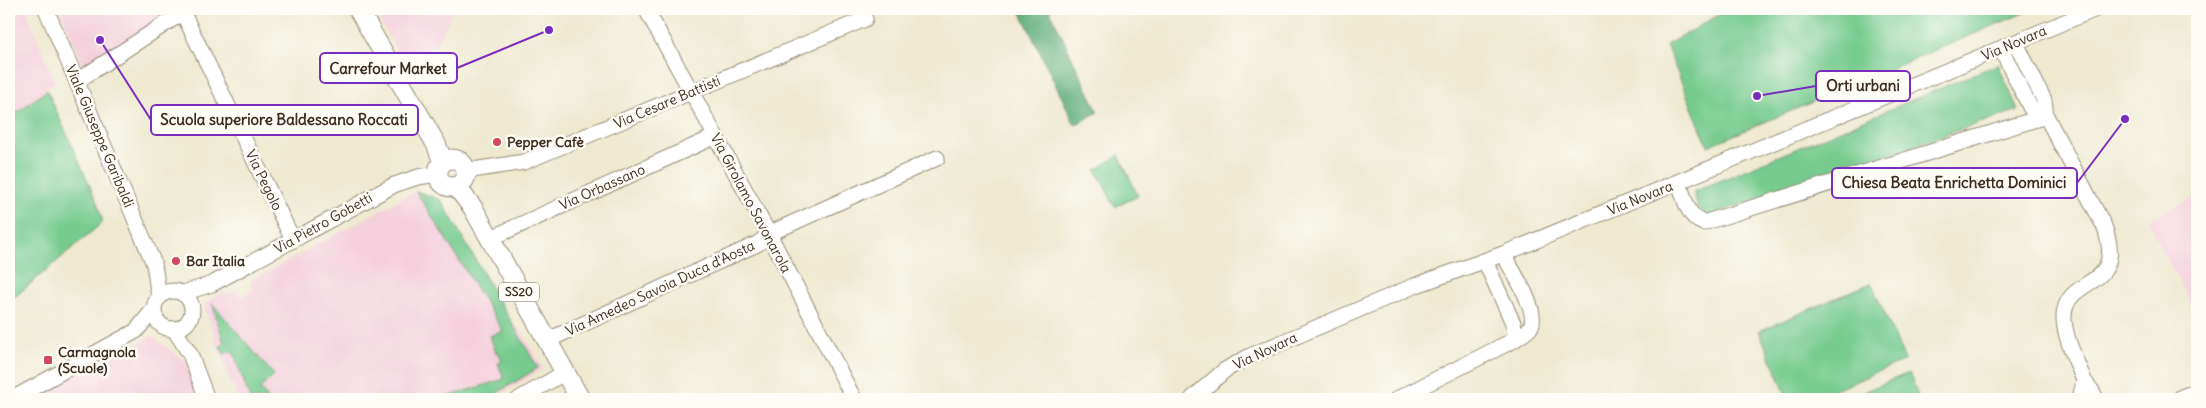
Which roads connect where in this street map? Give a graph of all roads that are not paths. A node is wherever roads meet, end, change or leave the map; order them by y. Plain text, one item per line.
1 (46, 9) edge
2 (358, 9) edge
3 (646, 9) edge
4 (2096, 9) edge
5 (186, 11) edge
6 (865, 19) dead end
7 (2016, 43) junction
8 (2001, 49) junction
9 (77, 81) junction
10 (691, 91) junction
11 (2046, 116) junction
12 (716, 136) junction
13 (937, 158) dead end
14 (441, 168) junction
15 (461, 179) junction
16 (1679, 182) junction
17 (770, 236) junction
18 (489, 238) junction
19 (293, 240) junction
20 (1503, 254) junction
21 (1485, 261) junction
22 (212, 284) junction
23 (167, 298) junction
24 (192, 308) junction
25 (175, 327) junction
26 (136, 331) junction
27 (1514, 340) junction
28 (546, 341) junction
29 (564, 373) junction
30 (2084, 381) junction
31 (2197, 393) edge
32 (12, 399) edge
33 (207, 399) edge
34 (519, 399) edge
35 (580, 399) edge
36 (854, 399) edge
37 (1192, 399) edge
38 (1397, 399) edge
39 (2080, 399) edge
40 (2096, 399) edge
41 (2182, 399) edge

1 - 9 street, Viale Giuseppe Garibaldi
2 - 14 main road
3 - 10 street, Via Girolamo Savonarola
4 - 7 street, Via Novara
5 - 9 street
5 - 19 street, Via Pegolo
6 - 10 street, Via Cesare Battisti
7 - 8 street, Via Novara
7 - 11 street
8 - 11 street
8 - 16 street, Via Novara
9 - 23 street, Viale Giuseppe Garibaldi
10 - 12 street, Via Girolamo Savonarola
10 - 15 street, Via Cesare Battisti
11 - 16 street
11 - 30 street
12 - 17 street, Via Girolamo Savonarola
12 - 18 street, Via Orbassano
13 - 17 street, Via Amedeo Savoia Duca d'Aosta
14 - 15 main road
14 - 19 street, Via Pietro Gobetti
15 - 18 main road, SS20
16 - 20 street, Via Novara
17 - 28 street, Via Amedeo Savoia Duca d'Aosta
17 - 36 street, Via Girolamo Savonarola
18 - 28 main road, SS20
19 - 22 street, Via Pietro Gobetti
20 - 21 street, Via Novara
20 - 27 street
21 - 27 street
21 - 37 street, Via Novara
22 - 23 street, Via Pietro Gobetti
22 - 24 street, Via Pietro Gobetti
23 - 24 street
23 - 25 street
23 - 26 street
24 - 25 street
25 - 26 street
25 - 33 street
26 - 32 street
27 - 38 street
28 - 29 main road, SS20
29 - 34 street
29 - 35 main road, SS20
30 - 39 street
30 - 40 street
31 - 41 main road

